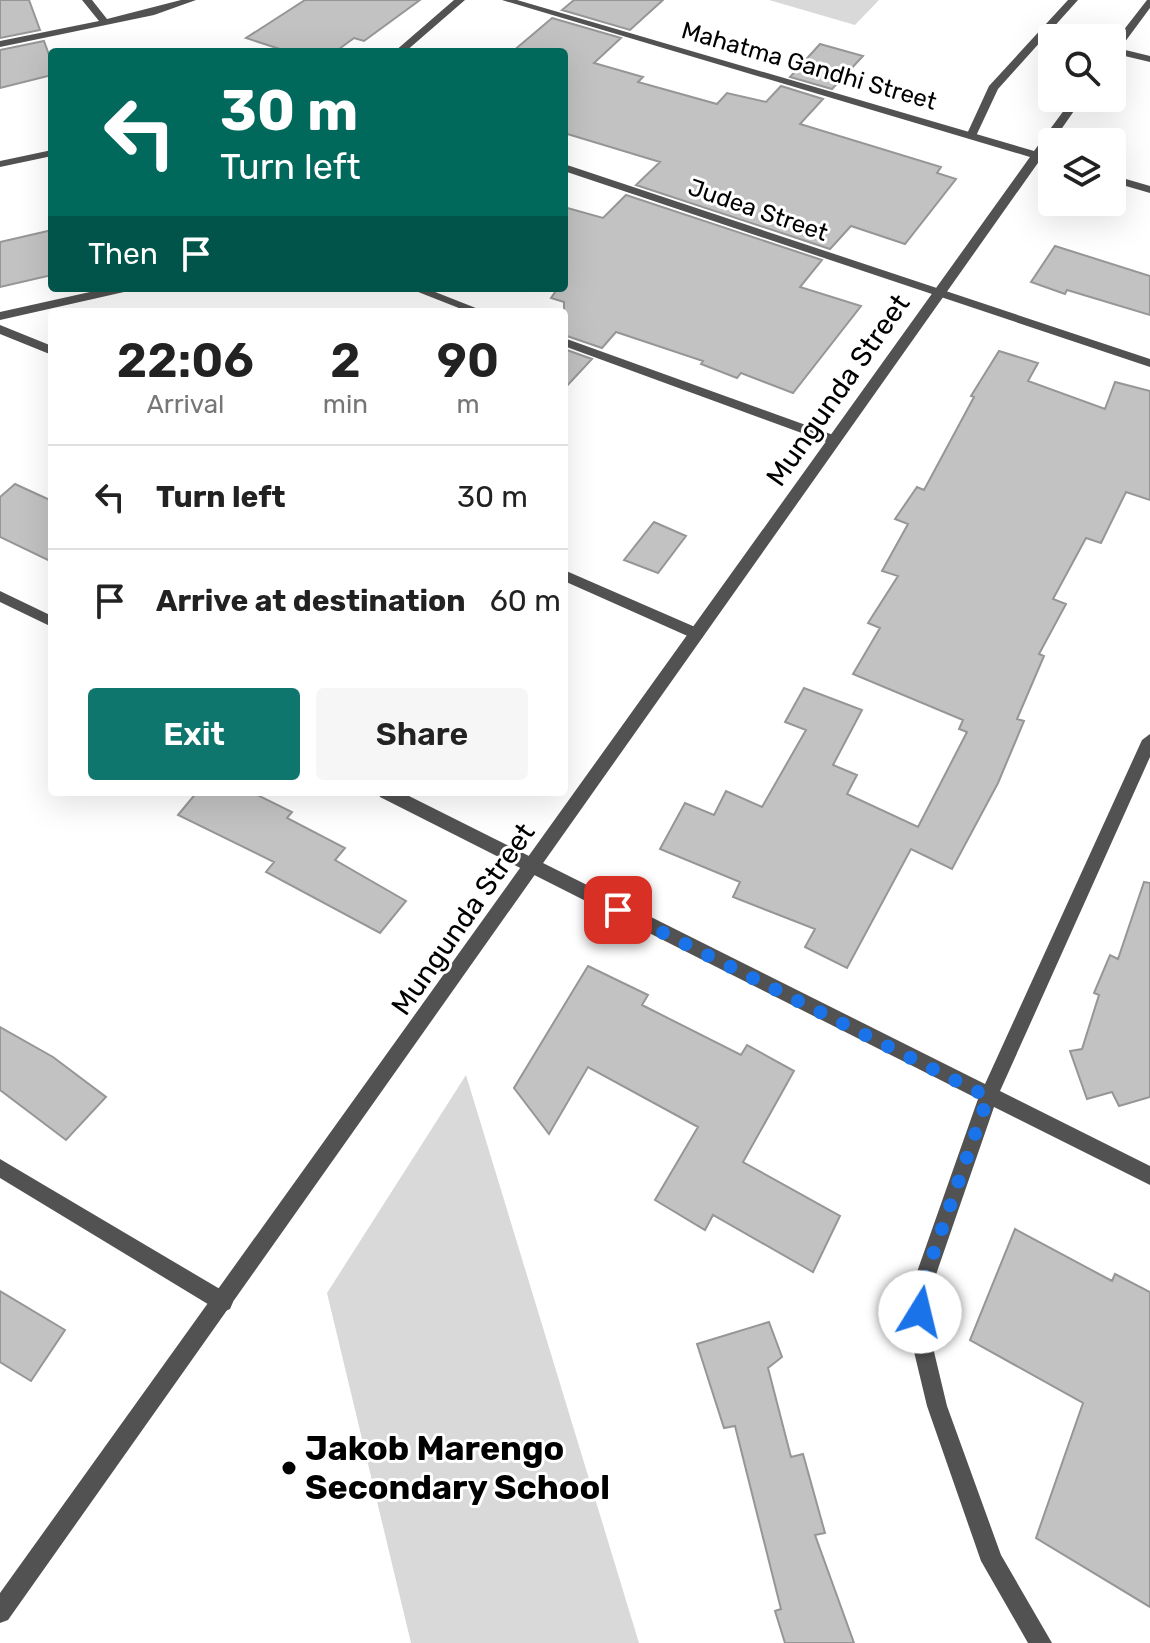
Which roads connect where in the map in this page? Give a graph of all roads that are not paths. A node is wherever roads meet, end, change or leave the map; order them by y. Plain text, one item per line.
1 (87, 0) edge
2 (191, 0) edge
3 (460, 0) edge
4 (507, 0) edge
5 (1073, 0) edge
6 (1150, 2) edge
7 (105, 22) junction
8 (1126, 34) edge
9 (0, 44) edge
10 (404, 48) edge
11 (1126, 54) edge
12 (1150, 59) edge
13 (971, 136) junction
14 (48, 154) edge
15 (1038, 156) edge
16 (0, 164) edge
17 (1038, 166) edge
18 (568, 168) edge
19 (1126, 182) edge
20 (1150, 190) edge
21 (106, 292) edge
22 (425, 292) edge
23 (938, 294) junction
24 (469, 308) edge
25 (0, 316) edge
26 (0, 329) edge
27 (568, 343) edge
28 (48, 349) edge
29 (1150, 363) edge
30 (834, 440) junction
31 (568, 577) edge
32 (0, 596) edge
33 (48, 620) edge
34 (697, 634) junction
35 (1150, 740) edge
36 (394, 796) edge
37 (533, 867) junction
38 (988, 1097) junction
39 (0, 1168) edge
40 (1150, 1176) edge
41 (223, 1302) junction
42 (0, 1612) edge
43 (1041, 1643) edge

1 - 7 street
2 - 7 street
3 - 10 street
4 - 13 street, Mahatma Gandhi Street
5 - 13 street
6 - 8 street
7 - 9 street
11 - 12 street
13 - 15 street, Mahatma Gandhi Street
14 - 16 street
17 - 23 street, Mungunda Street
18 - 23 street, Judea Street
19 - 20 street
21 - 25 street
22 - 24 street
23 - 29 street, Judea Street
23 - 30 street, Mungunda Street
26 - 28 street
27 - 30 street
30 - 34 street, Mungunda Street
31 - 34 street
32 - 33 street
34 - 37 street, Mungunda Street
35 - 38 street
36 - 37 street
37 - 38 street
37 - 41 street, Mungunda Street
38 - 40 street
38 - 43 street
39 - 41 street
41 - 42 street, Mungunda Street

